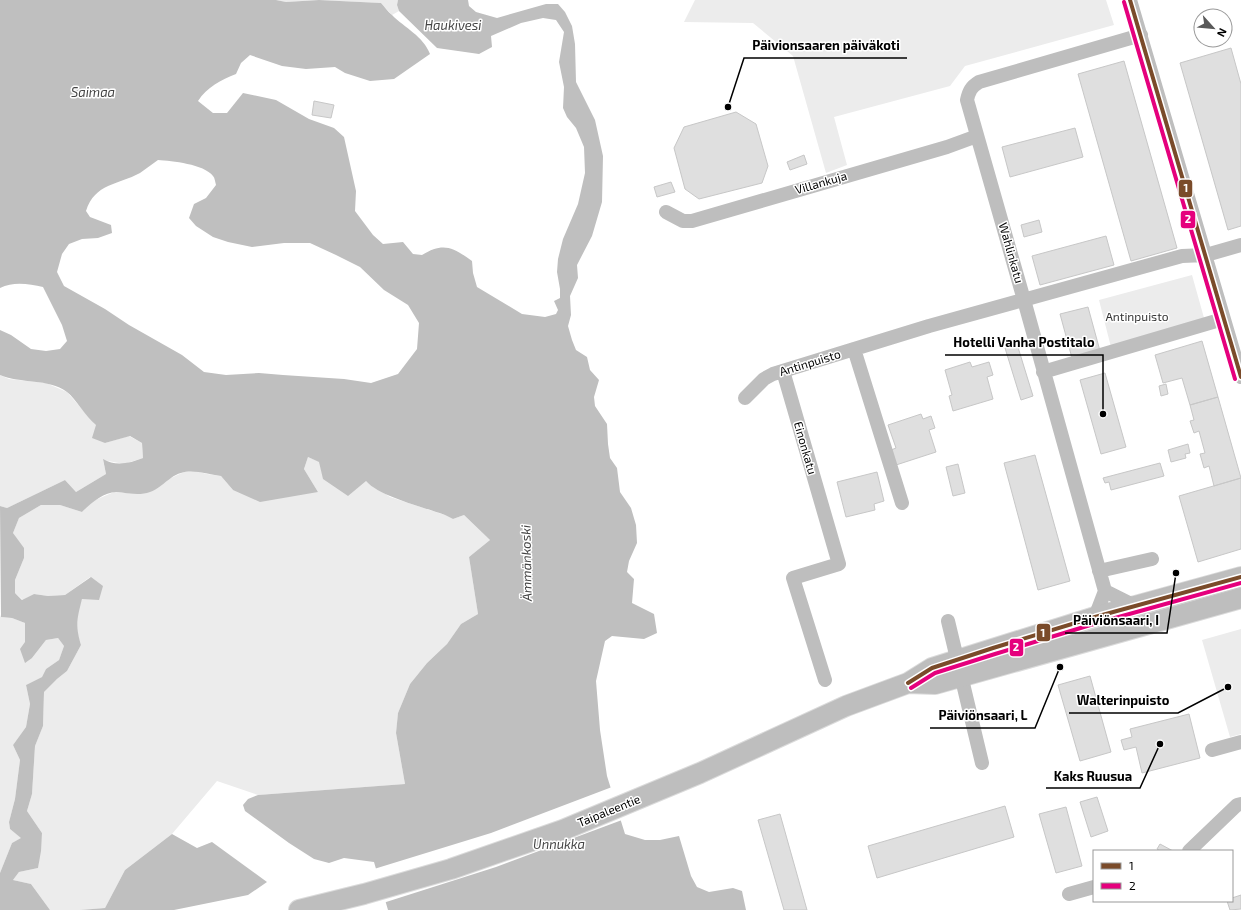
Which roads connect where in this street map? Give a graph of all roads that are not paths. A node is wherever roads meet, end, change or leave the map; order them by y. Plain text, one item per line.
1 (1130, 0) edge
2 (1141, 35) junction
3 (977, 136) junction
4 (666, 212) dead end
5 (1241, 245) edge
6 (1206, 255) junction
7 (1024, 300) junction
8 (1224, 319) junction
9 (854, 349) junction
10 (783, 371) junction
11 (1044, 372) junction
12 (1241, 377) edge
13 (745, 398) dead end
14 (902, 503) dead end
15 (1152, 559) dead end
16 (1099, 571) junction
17 (1241, 577) edge
18 (1105, 591) junction
19 (1241, 598) edge
20 (1135, 606) junction
21 (1095, 617) junction
22 (948, 621) dead end
23 (959, 668) junction
24 (825, 680) dead end
25 (1241, 742) edge
26 (1212, 750) dead end
27 (982, 763) dead end
28 (1241, 804) edge
29 (1190, 850) edge
30 (1093, 887) edge
31 (1069, 894) dead end
32 (340, 905) edge
33 (299, 910) edge

1 - 2 street
2 - 3 street, Wahlinkatu
2 - 6 street
3 - 4 street, Villankuja
3 - 7 street, Wahlinkatu
5 - 6 street, Antinpuisto
6 - 7 street, Antinpuisto
6 - 8 street
7 - 9 street, Antinpuisto
7 - 11 street, Wahlinkatu
8 - 11 street
8 - 12 street
9 - 10 street, Antinpuisto
9 - 14 street
10 - 13 street, Antinpuisto
10 - 24 street, Einonkatu
11 - 16 street, Wahlinkatu
15 - 16 street
16 - 18 street, Wahlinkatu
17 - 20 highway, Taipaleentie
18 - 20 street
18 - 21 street
19 - 23 highway, Taipaleentie
20 - 21 highway, Taipaleentie
21 - 23 highway, Taipaleentie
22 - 23 street
23 - 27 street
23 - 32 highway, Taipaleentie
25 - 26 street
28 - 29 street
30 - 31 street
32 - 33 highway, Taipaleentie

